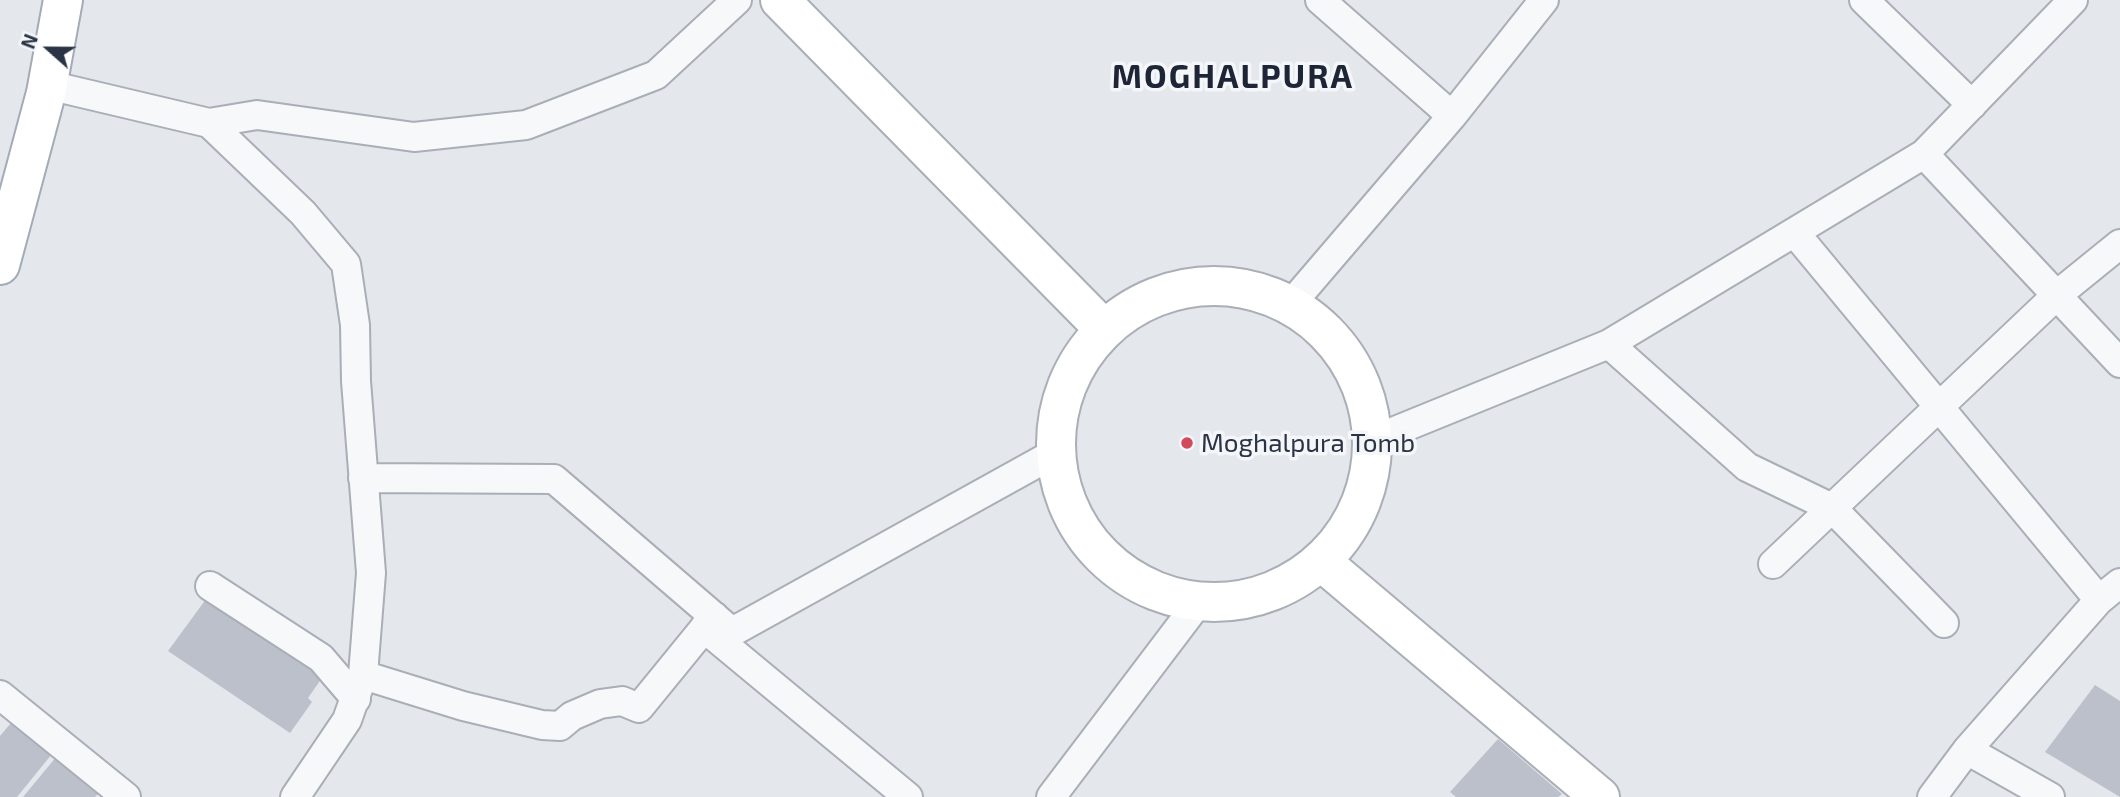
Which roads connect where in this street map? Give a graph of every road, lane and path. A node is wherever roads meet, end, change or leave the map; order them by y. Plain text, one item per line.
1 (63, 0) edge
2 (737, 0) edge
3 (780, 0) edge
4 (1320, 0) edge
5 (1544, 0) edge
6 (1864, 0) edge
7 (2073, 0) edge
8 (48, 85) junction
9 (1972, 105) junction
10 (1452, 116) junction
11 (209, 123) junction
12 (1924, 154) junction
13 (1794, 233) junction
14 (2120, 244) edge
15 (0, 265) edge
16 (2057, 295) junction
17 (1291, 304) junction
18 (1104, 329) junction
19 (1609, 344) junction
20 (2120, 363) edge
21 (1939, 407) junction
22 (1373, 440) junction
23 (1055, 453) junction
24 (363, 478) junction
25 (1832, 508) junction
26 (1322, 562) junction
27 (1773, 564) dead end
28 (210, 586) dead end
29 (2109, 591) edge
30 (1198, 603) junction
31 (709, 622) junction
32 (1944, 623) dead end
33 (359, 687) junction
34 (0, 695) edge
35 (1967, 750) junction
36 (126, 797) edge
37 (295, 797) edge
38 (908, 797) edge
39 (1051, 797) edge
40 (1600, 797) edge
41 (1932, 797) edge
42 (2050, 797) edge

1 - 8 street
2 - 11 street
3 - 18 street
4 - 10 street
5 - 10 street
6 - 9 street
7 - 9 street
8 - 11 street
8 - 15 street
9 - 12 street
10 - 17 street
11 - 24 street
12 - 13 street
12 - 16 street
13 - 19 street
13 - 21 street
14 - 16 street
16 - 20 street
16 - 21 street
17 - 18 street
17 - 22 street
18 - 23 street
19 - 22 street
19 - 25 street
21 - 25 street
21 - 29 street
22 - 26 street
23 - 30 street
23 - 31 street
24 - 31 street
24 - 33 street
25 - 27 street
25 - 32 street
26 - 30 street
26 - 40 street
28 - 33 street
29 - 35 street
30 - 39 street
31 - 33 street
31 - 38 street
33 - 37 street
34 - 36 street
35 - 41 street
35 - 42 street

